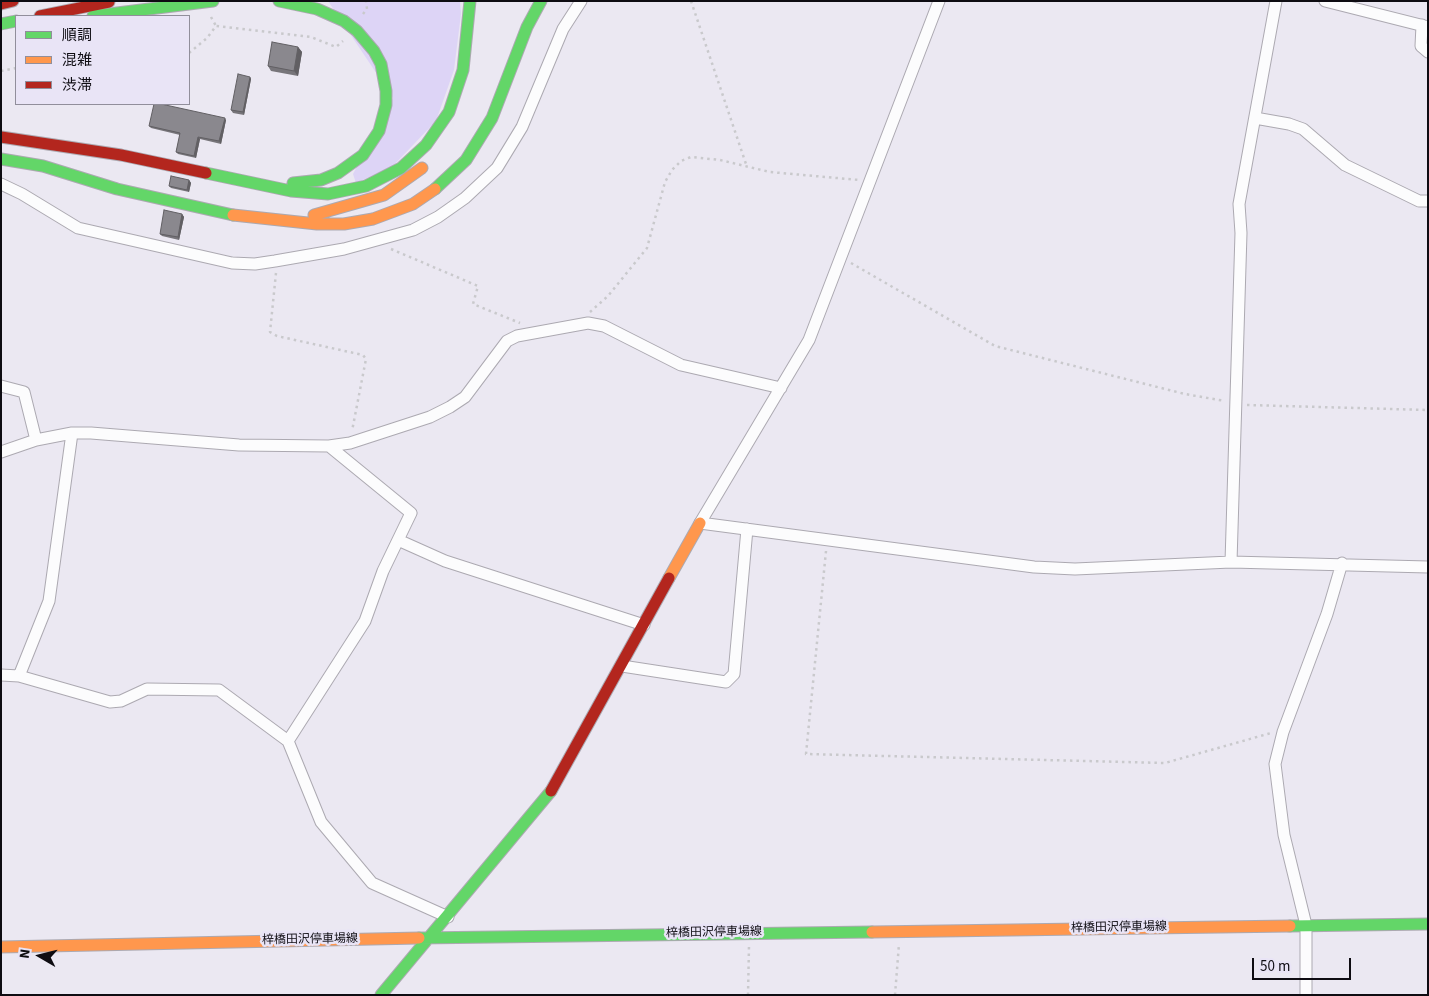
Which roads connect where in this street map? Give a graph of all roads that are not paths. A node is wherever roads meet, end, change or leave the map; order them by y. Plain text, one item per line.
1 (13, 1) edge
2 (112, 1) edge
3 (213, 1) edge
4 (279, 1) edge
5 (470, 1) edge
6 (541, 1) edge
7 (581, 1) edge
8 (940, 1) edge
9 (1276, 1) edge
10 (1325, 1) edge
11 (1, 4) edge
12 (45, 15) edge
13 (101, 15) edge
14 (15, 21) edge
15 (1, 24) edge
16 (1425, 26) edge
17 (15, 29) edge
18 (1, 32) edge
19 (1428, 52) edge
20 (1255, 118) junction
21 (1, 137) edge
22 (1, 159) edge
23 (429, 163) dead end
24 (246, 182) junction
25 (1, 184) edge
26 (1428, 201) edge
27 (262, 220) junction
28 (1, 386) edge
29 (781, 388) junction
30 (72, 433) junction
31 (36, 440) junction
32 (329, 446) junction
33 (1, 452) edge
34 (700, 523) junction
35 (747, 529) junction
36 (398, 540) junction
37 (1231, 562) junction
38 (1342, 563) junction
39 (1428, 567) edge
40 (644, 625) junction
41 (622, 666) junction
42 (1, 675) edge
43 (19, 676) junction
44 (288, 742) junction
45 (448, 917) junction
46 (1428, 924) edge
47 (1306, 926) junction
48 (429, 938) junction
49 (1, 947) edge
50 (381, 995) edge
51 (1306, 995) edge

1 - 11 main road
2 - 12 main road
3 - 13 main road
4 - 24 main road
5 - 24 main road
6 - 27 main road
7 - 25 street
8 - 29 street
9 - 20 street
10 - 16 street
14 - 15 main road
16 - 19 street
17 - 18 main road
20 - 26 street
20 - 37 street
21 - 24 main road
22 - 27 main road
23 - 27 main road
28 - 31 street
29 - 32 street
29 - 34 street
30 - 31 street
30 - 32 street
30 - 43 street
31 - 33 street
32 - 36 street
34 - 35 street
34 - 40 main road
35 - 37 street
35 - 41 street
36 - 40 street
36 - 44 street
37 - 38 street
38 - 39 street
38 - 47 street
40 - 41 main road
41 - 45 main road
42 - 43 street
43 - 44 street
44 - 45 street
45 - 48 main road
46 - 47 main road, 梓橋田沢停車場線
47 - 48 main road, 梓橋田沢停車場線
47 - 51 street
48 - 49 main road, 梓橋田沢停車場線
48 - 50 main road

